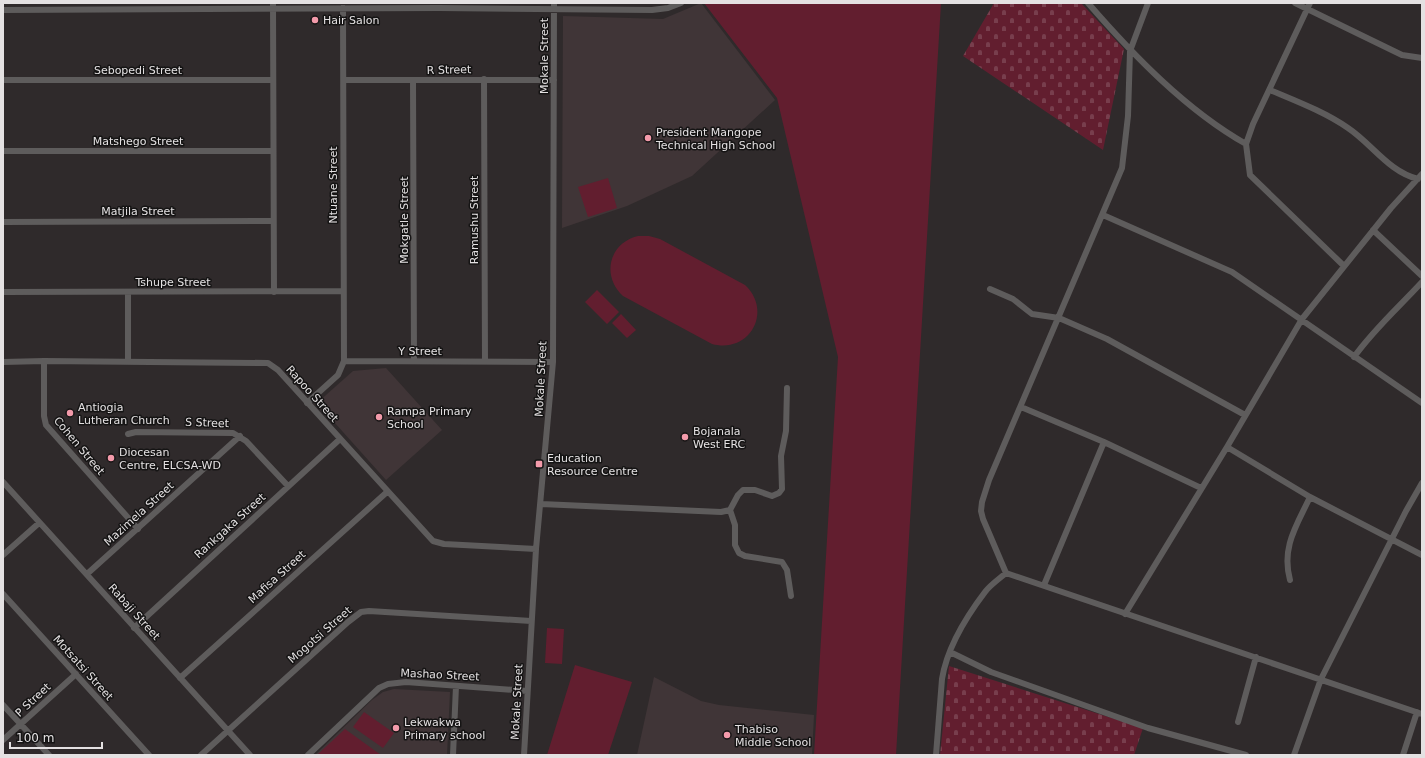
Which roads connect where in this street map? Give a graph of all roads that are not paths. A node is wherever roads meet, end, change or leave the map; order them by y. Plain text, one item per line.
1 (681, 3) edge
2 (1088, 3) edge
3 (1148, 3) edge
4 (1295, 3) edge
5 (273, 6) edge
6 (554, 6) edge
7 (625, 6) edge
8 (1308, 6) edge
9 (343, 8) junction
10 (3, 10) edge
11 (1130, 51) junction
12 (1422, 58) edge
13 (484, 79) junction
14 (3, 80) edge
15 (273, 80) junction
16 (344, 80) junction
17 (413, 80) junction
18 (554, 80) junction
19 (1270, 90) junction
20 (1246, 144) junction
21 (3, 151) edge
22 (273, 151) junction
23 (1420, 176) edge
24 (1103, 215) junction
25 (3, 222) edge
26 (273, 222) junction
27 (1373, 230) junction
28 (1344, 266) junction
29 (1422, 276) edge
30 (1422, 282) edge
31 (990, 288) dead end
32 (343, 291) junction
33 (3, 292) edge
34 (128, 292) junction
35 (274, 292) junction
36 (1059, 318) junction
37 (1302, 319) junction
38 (1354, 357) junction
39 (44, 361) junction
40 (344, 361) junction
41 (414, 361) junction
42 (484, 361) junction
43 (3, 362) edge
44 (128, 362) junction
45 (553, 362) junction
46 (787, 388) dead end
47 (307, 403) junction
48 (1422, 403) edge
49 (1021, 407) junction
50 (1245, 415) junction
51 (128, 434) dead end
52 (240, 436) junction
53 (340, 439) junction
54 (1104, 442) junction
55 (1227, 447) junction
56 (3, 482) edge
57 (1422, 483) edge
58 (288, 486) junction
59 (1201, 488) junction
60 (387, 492) junction
61 (1310, 497) junction
62 (541, 504) junction
63 (730, 510) junction
64 (39, 523) junction
65 (138, 529) junction
66 (1392, 540) junction
67 (536, 550) junction
68 (3, 555) edge
69 (1422, 555) edge
70 (1006, 573) junction
71 (87, 574) junction
72 (1290, 580) dead end
73 (1044, 585) junction
74 (3, 594) edge
75 (791, 596) dead end
76 (1125, 614) junction
77 (531, 621) junction
78 (134, 628) junction
79 (950, 652) junction
80 (1256, 657) junction
81 (76, 674) junction
82 (180, 678) junction
83 (1320, 679) junction
84 (456, 686) junction
85 (527, 691) junction
86 (3, 705) edge
87 (1420, 713) edge
88 (1238, 722) dead end
89 (21, 724) junction
90 (228, 731) junction
91 (3, 740) edge
92 (49, 755) edge
93 (149, 755) edge
94 (201, 755) edge
95 (250, 755) edge
96 (308, 755) edge
97 (453, 755) edge
98 (524, 755) edge
99 (936, 755) edge
100 (1246, 755) edge
101 (1294, 755) edge
102 (1403, 755) edge

1 - 7 street
2 - 11 street
3 - 11 street
4 - 8 street
5 - 9 street
5 - 10 street
5 - 15 street
6 - 7 street
6 - 9 street
6 - 18 street, Mokale Street
8 - 12 street
8 - 19 street
9 - 16 street, Ntuane Street
11 - 20 street
11 - 24 street
13 - 17 street, R Street
13 - 18 street, R Street
13 - 42 street, Ramushu Street
14 - 15 street, Sebopedi Street
15 - 22 street
16 - 17 street, R Street
16 - 32 street, Ntuane Street
17 - 41 street, Mokgatle Street
18 - 45 street, Mokale Street
19 - 20 street
19 - 23 street
20 - 28 street
21 - 22 street, Matshego Street
22 - 26 street
23 - 27 street
24 - 36 street
24 - 37 street
25 - 26 street, Matjila Street
26 - 35 street
27 - 28 street
27 - 29 street
28 - 37 street
30 - 38 street
31 - 36 street
32 - 35 street, Tshupe Street
32 - 40 street, Ntuane Street
33 - 34 street, Tshupe Street
34 - 35 street, Tshupe Street
34 - 44 street
36 - 49 street
36 - 50 street
37 - 38 street
37 - 50 street
38 - 48 street
39 - 43 street, Rapoo Street
39 - 44 street, Rapoo Street
39 - 65 street, Cohen Street
40 - 41 street, Y Street
40 - 47 street
41 - 42 street, Y Street
42 - 45 street, Y Street
44 - 47 street, Rapoo Street
45 - 62 street, Mokale Street
46 - 63 street
47 - 53 street, Rapoo Street
49 - 54 street
49 - 70 street
50 - 55 street
51 - 52 street, S Street
52 - 58 street, S Street
52 - 65 street, Mazimela Street
53 - 58 street, Rankgaka Street
53 - 60 street, Rapoo Street
54 - 59 street
54 - 73 street
55 - 59 street
55 - 61 street
56 - 64 street, Rabaji Street
57 - 66 street
58 - 78 street, Rankgaka Street
59 - 76 street
60 - 67 street, Rapoo Street
60 - 82 street, Mafisa Street
61 - 66 street
61 - 72 street
62 - 63 street
62 - 67 street, Mokale Street
63 - 75 street
64 - 68 street
64 - 71 street, Rabaji Street
65 - 71 street, Mazimela Street
66 - 69 street
66 - 83 street
67 - 77 street, Mokale Street
70 - 73 street
70 - 79 street
71 - 78 street, Rabaji Street
73 - 76 street
74 - 81 street, Motsatsi Street
76 - 80 street
77 - 85 street, Mokale Street
77 - 90 street, Mogotsi Street
78 - 82 street, Rabaji Street
79 - 99 street
79 - 100 street
80 - 83 street
80 - 88 street
81 - 89 street, P Street
81 - 93 street, Motsatsi Street
82 - 90 street, Rabaji Street
83 - 87 street
83 - 101 street
84 - 85 street, Mashao Street
84 - 96 street, Mashao Street
84 - 97 street
85 - 98 street, Mokale Street
86 - 89 street
87 - 102 street
89 - 91 street, P Street
89 - 92 street
90 - 94 street, Mogotsi Street
90 - 95 street, Rabaji Street

